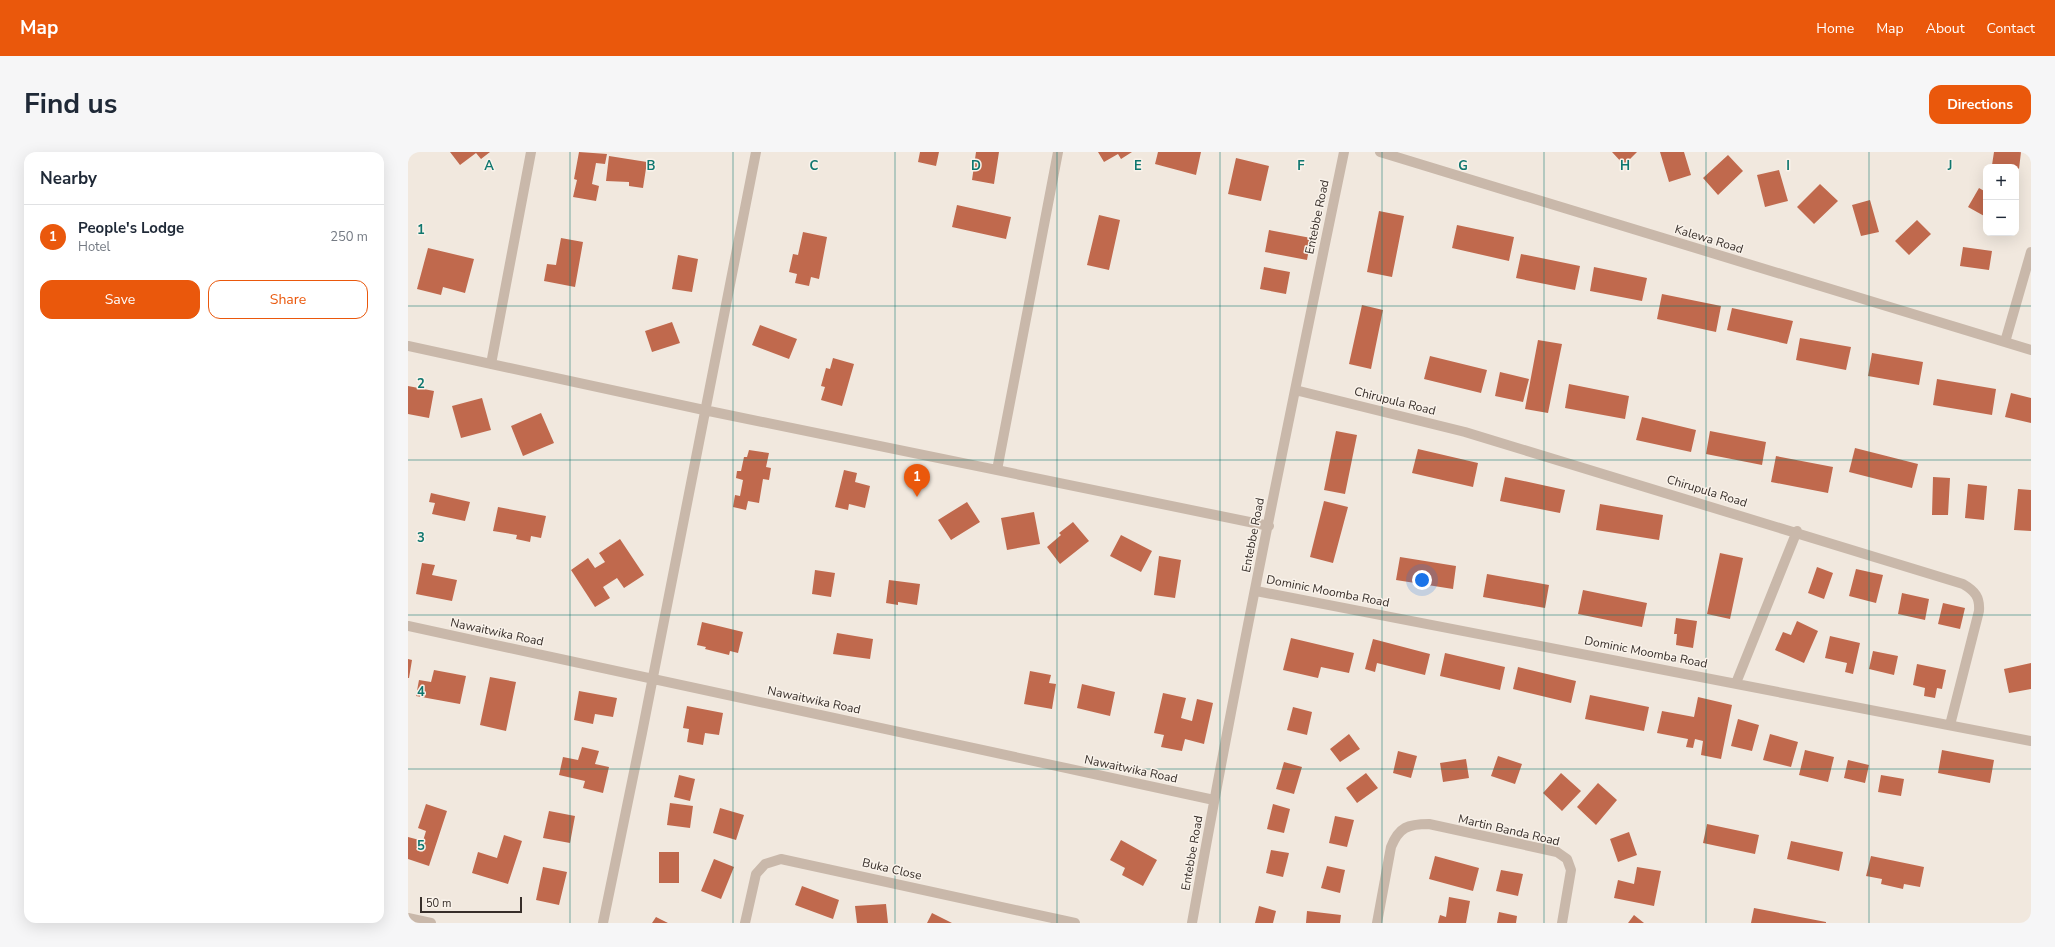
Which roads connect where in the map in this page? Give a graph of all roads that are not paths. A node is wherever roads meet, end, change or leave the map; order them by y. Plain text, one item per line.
1 (531, 152) edge
2 (756, 152) edge
3 (1058, 152) edge
4 (1344, 152) edge
5 (1380, 152) edge
6 (2031, 252) edge
7 (2005, 342) junction
8 (408, 346) edge
9 (2031, 350) edge
10 (491, 364) junction
11 (1294, 390) junction
12 (704, 410) junction
13 (997, 470) junction
14 (1268, 526) junction
15 (1797, 531) junction
16 (1256, 591) junction
17 (408, 626) edge
18 (653, 678) junction
19 (1736, 683) junction
20 (1950, 725) junction
21 (2031, 741) edge
22 (1214, 800) junction
23 (408, 918) edge
24 (431, 923) edge
25 (602, 923) edge
26 (745, 923) edge
27 (1076, 923) edge
28 (1192, 923) edge
29 (1377, 923) edge
30 (1562, 923) edge

1 - 10 street
2 - 12 street
3 - 13 street
4 - 11 street, Entebbe Road
5 - 7 street, Kalewa Road
6 - 7 street
7 - 9 street, Kalewa Road
8 - 10 street
10 - 12 street
11 - 14 street, Entebbe Road
11 - 15 street, Chirupula Road
12 - 13 street
12 - 18 street
13 - 14 street
14 - 16 street, Entebbe Road
15 - 19 street
15 - 20 street, Chirupula Road
16 - 19 street, Dominic Moomba Road
16 - 22 street, Entebbe Road
17 - 18 street, Nawaitwika Road
18 - 22 street, Nawaitwika Road
18 - 25 street
19 - 20 street, Dominic Moomba Road
20 - 21 street, Dominic Moomba Road
22 - 28 street, Entebbe Road
23 - 24 street
26 - 27 street, Buka Close
29 - 30 street, Martin Banda Road

